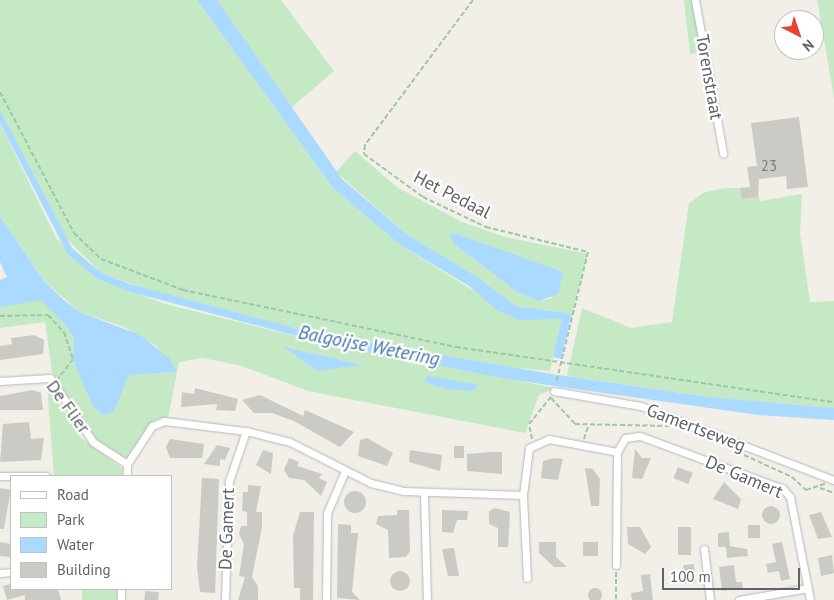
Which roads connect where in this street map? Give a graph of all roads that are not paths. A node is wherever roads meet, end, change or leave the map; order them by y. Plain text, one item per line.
1 (695, 0) edge
2 (723, 153) dead end
3 (0, 381) edge
4 (555, 388) road end
5 (246, 431) junction
6 (616, 452) junction
7 (127, 464) junction
8 (346, 471) junction
9 (127, 475) edge
10 (832, 479) edge
11 (424, 494) junction
12 (522, 495) junction
13 (704, 549) dead end
14 (616, 565) road end
15 (527, 578) dead end
16 (808, 588) junction
17 (225, 600) edge
18 (326, 600) edge
19 (427, 600) edge
20 (710, 600) edge
21 (739, 600) edge
22 (810, 600) edge

1 - 2 street, Torenstraat
3 - 7 street, De Flier
4 - 10 street, Gamertseweg
5 - 7 street
5 - 8 street
5 - 17 street, De Gamert
6 - 12 street
6 - 14 street
6 - 16 street, De Gamert
7 - 9 street
8 - 11 street
8 - 18 street
11 - 12 street
11 - 19 street
12 - 15 street
13 - 20 street
16 - 21 street
16 - 22 street, De Gamert

